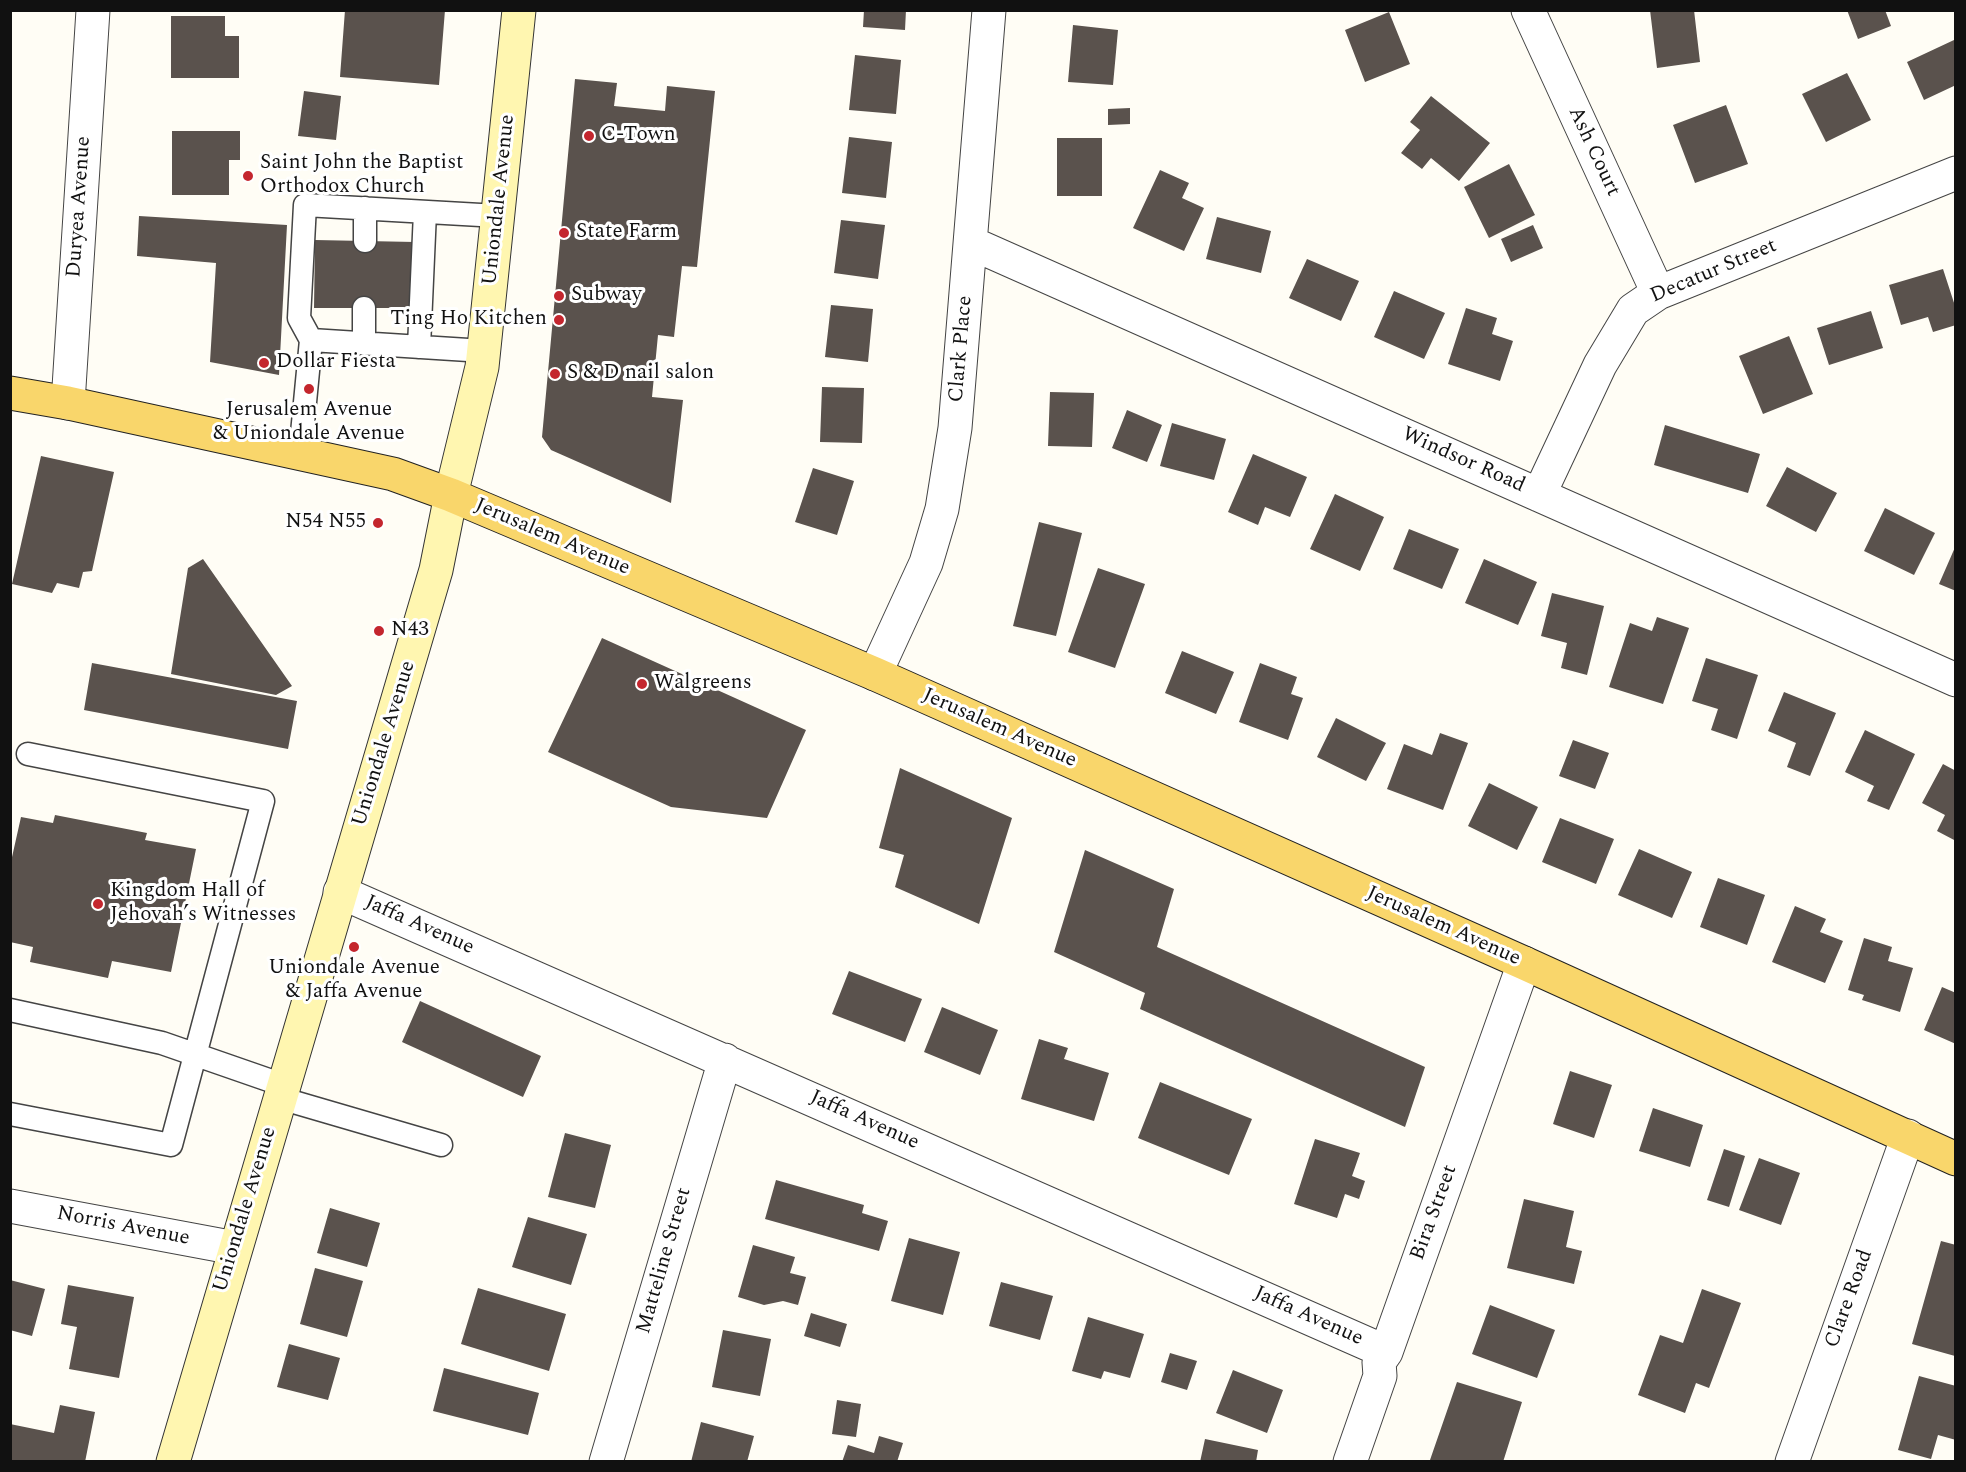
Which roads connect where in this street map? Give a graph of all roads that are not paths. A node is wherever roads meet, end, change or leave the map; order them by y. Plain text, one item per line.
1 (93, 10) edge
2 (519, 10) edge
3 (989, 10) edge
4 (1528, 10) edge
5 (1956, 173) edge
6 (365, 208) junction
7 (425, 212) junction
8 (498, 216) junction
9 (365, 241) dead end
10 (971, 243) junction
11 (1658, 293) junction
12 (364, 308) dead end
13 (310, 340) junction
14 (364, 343) junction
15 (419, 347) junction
16 (484, 351) junction
17 (10, 393) edge
18 (68, 403) junction
19 (300, 454) junction
20 (451, 495) junction
21 (1539, 495) junction
22 (875, 674) junction
23 (1956, 680) edge
24 (28, 754) dead end
25 (340, 892) junction
26 (1524, 963) junction
27 (10, 1010) edge
28 (194, 1054) junction
29 (724, 1060) junction
30 (281, 1091) junction
31 (10, 1114) edge
32 (1908, 1136) junction
33 (441, 1145) dead end
34 (1956, 1159) edge
35 (10, 1206) edge
36 (235, 1248) junction
37 (1386, 1352) junction
38 (173, 1461) edge
39 (606, 1461) edge
40 (1350, 1461) edge
41 (1792, 1461) edge

1 - 18 street, Duryea Avenue
2 - 8 main road, Uniondale Avenue
3 - 10 street, Clark Place
4 - 11 street, Ash Court
5 - 11 street, Decatur Street
6 - 7 lane
6 - 9 lane
6 - 13 lane
7 - 8 lane
7 - 15 lane
8 - 16 main road, Uniondale Avenue
10 - 21 street, Windsor Road
10 - 22 street, Clark Place
11 - 21 street, Decatur Street
12 - 14 lane
13 - 14 lane
13 - 19 lane
14 - 15 lane
15 - 16 lane
16 - 20 main road, Uniondale Avenue
17 - 18 main road, Jerusalem Avenue
18 - 19 main road, Jerusalem Avenue
19 - 20 main road, Jerusalem Avenue
20 - 22 main road, Jerusalem Avenue
20 - 25 main road, Uniondale Avenue
21 - 23 street, Windsor Road
22 - 26 main road, Jerusalem Avenue
24 - 28 lane
25 - 29 street, Jaffa Avenue
25 - 30 main road, Uniondale Avenue
26 - 32 main road, Jerusalem Avenue
26 - 37 street, Bira Street
27 - 28 lane
28 - 30 lane
28 - 31 lane
29 - 37 street, Jaffa Avenue
29 - 39 street, Matteline Street
30 - 33 lane
30 - 36 main road, Uniondale Avenue
32 - 34 main road, Jerusalem Avenue
32 - 41 street, Clare Road
35 - 36 street, Norris Avenue
36 - 38 main road, Uniondale Avenue
37 - 40 street, Bira Street

